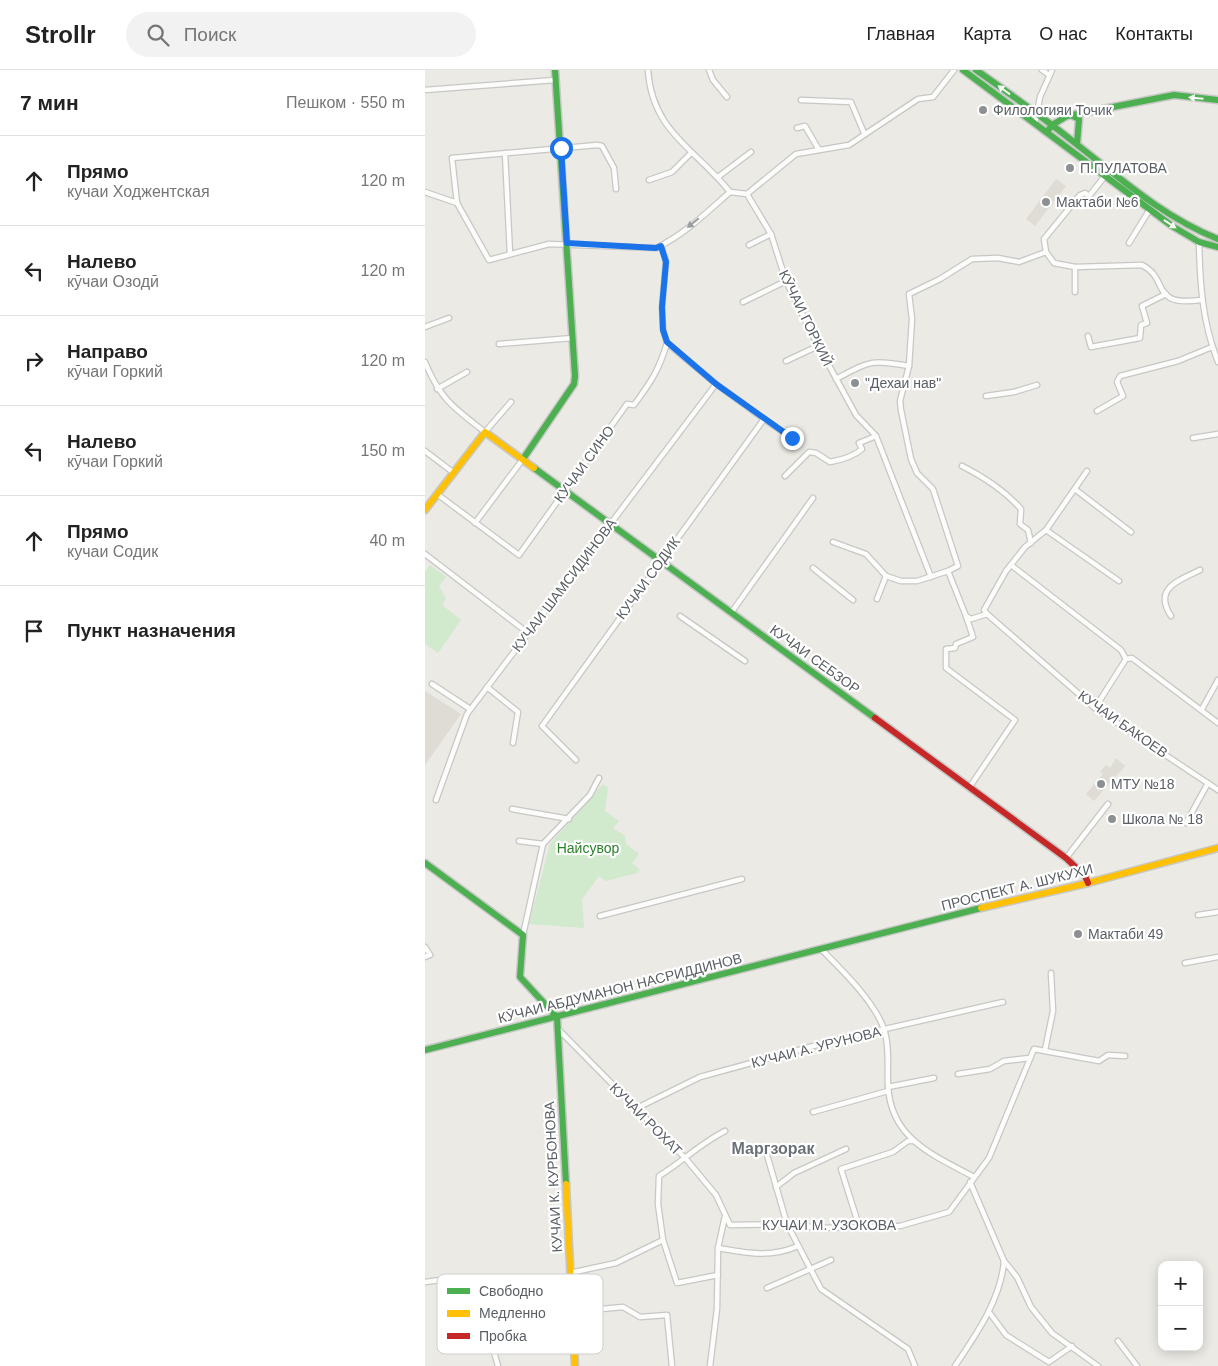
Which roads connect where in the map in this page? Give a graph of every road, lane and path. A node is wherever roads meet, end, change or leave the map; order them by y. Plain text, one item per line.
1 (555, 70) edge
2 (649, 70) edge
3 (709, 70) edge
4 (954, 70) edge
5 (963, 70) edge
6 (977, 70) edge
7 (1043, 70) edge
8 (1052, 70) edge
9 (1049, 75) junction
10 (555, 80) junction
11 (425, 90) edge
12 (727, 97) dead end
13 (801, 100) dead end
14 (1218, 100) edge
15 (1035, 112) junction
16 (1073, 116) junction
17 (1035, 123) junction
18 (1052, 125) junction
19 (797, 128) dead end
20 (864, 132) junction
21 (1047, 132) junction
22 (1077, 144) junction
23 (561, 148) junction
24 (819, 150) junction
25 (751, 152) dead end
26 (505, 153) junction
27 (691, 153) junction
28 (718, 176) junction
29 (1105, 176) junction
30 (649, 180) dead end
31 (616, 189) dead end
32 (425, 192) edge
33 (730, 192) junction
34 (747, 194) junction
35 (457, 203) junction
36 (1150, 209) junction
37 (771, 234) junction
38 (1218, 239) edge
39 (1199, 242) junction
40 (567, 243) junction
41 (1129, 243) dead end
42 (749, 245) dead end
43 (661, 246) junction
44 (1218, 247) edge
45 (1046, 252) junction
46 (510, 254) junction
47 (1075, 268) junction
48 (786, 281) junction
49 (1075, 292) dead end
50 (1166, 294) junction
51 (1201, 300) junction
52 (743, 302) dead end
53 (449, 318) dead end
54 (425, 327) edge
55 (1088, 336) dead end
56 (573, 338) junction
57 (667, 342) junction
58 (499, 344) dead end
59 (818, 346) junction
60 (1212, 347) junction
61 (787, 361) dead end
62 (425, 362) edge
63 (1218, 362) edge
64 (909, 366) junction
65 (467, 372) dead end
66 (836, 379) junction
67 (716, 384) junction
68 (1037, 385) dead end
69 (437, 389) junction
70 (986, 396) dead end
71 (511, 402) dead end
72 (1097, 411) dead end
73 (764, 418) junction
74 (485, 432) junction
75 (1218, 434) edge
76 (876, 436) junction
77 (792, 438) dead end
78 (1193, 438) dead end
79 (425, 451) edge
80 (523, 459) junction
81 (962, 466) dead end
82 (1087, 471) dead end
83 (454, 473) junction
84 (785, 476) dead end
85 (1076, 490) junction
86 (565, 491) junction
87 (437, 494) junction
88 (813, 498) dead end
89 (425, 510) edge
90 (475, 523) junction
91 (610, 524) junction
92 (1046, 530) junction
93 (1131, 532) dead end
94 (833, 542) dead end
95 (1031, 543) junction
96 (425, 554) edge
97 (661, 562) junction
98 (1011, 565) junction
99 (813, 568) dead end
100 (1200, 570) dead end
101 (948, 571) junction
102 (886, 576) junction
103 (931, 577) junction
104 (1119, 581) dead end
105 (877, 599) dead end
106 (853, 600) dead end
107 (731, 613) junction
108 (987, 614) junction
109 (680, 616) dead end
110 (967, 616) junction
111 (1171, 616) dead end
112 (527, 633) junction
113 (1126, 658) junction
114 (745, 661) dead end
115 (1218, 680) edge
116 (432, 684) dead end
117 (487, 687) junction
118 (1095, 708) junction
119 (470, 709) junction
120 (1202, 709) junction
121 (1218, 723) edge
122 (513, 743) dead end
123 (576, 760) dead end
124 (599, 778) dead end
125 (1208, 784) junction
126 (969, 788) junction
127 (1218, 790) edge
128 (436, 800) dead end
129 (1108, 804) dead end
130 (511, 809) dead end
131 (569, 819) junction
132 (1186, 823) dead end
133 (519, 841) dead end
134 (543, 844) junction
135 (1218, 848) edge
136 (1066, 858) junction
137 (425, 863) edge
138 (742, 879) dead end
139 (1088, 883) junction
140 (1218, 912) edge
141 (1198, 915) dead end
142 (600, 916) dead end
143 (523, 935) junction
144 (425, 947) edge
145 (821, 949) junction
146 (425, 957) edge
147 (1218, 957) edge
148 (1185, 963) dead end
149 (1051, 973) dead end
150 (1003, 1002) dead end
151 (557, 1017) junction
152 (558, 1029) junction
153 (884, 1029) junction
154 (425, 1050) edge
155 (1045, 1050) junction
156 (1125, 1056) dead end
157 (1030, 1058) junction
158 (958, 1074) dead end
159 (934, 1078) dead end
160 (888, 1089) junction
161 (635, 1109) junction
162 (813, 1112) dead end
163 (725, 1131) dead end
164 (914, 1141) junction
165 (846, 1149) dead end
166 (767, 1155) dead end
167 (686, 1159) junction
168 (973, 1177) junction
169 (970, 1182) junction
170 (776, 1187) junction
171 (726, 1215) junction
172 (728, 1220) joint
173 (787, 1224) junction
174 (859, 1226) junction
175 (663, 1240) junction
176 (798, 1246) junction
177 (718, 1248) junction
178 (831, 1260) dead end
179 (1004, 1261) junction
180 (810, 1269) junction
181 (570, 1273) joint
182 (718, 1276) junction
183 (767, 1288) dead end
184 (603, 1309) edge
185 (989, 1312) junction
186 (1118, 1341) dead end
187 (1072, 1346) junction
188 (672, 1366) edge
189 (710, 1366) edge
190 (915, 1366) edge
191 (955, 1366) edge
192 (1098, 1366) edge
193 (1137, 1366) edge

1 - 10 main road
2 - 27 street
3 - 12 street
4 - 20 street
5 - 17 main road
15 -> 6 main road
7 - 9 street
8 - 9 street
9 - 15 street
10 - 11 street
10 - 23 main road
13 - 20 street
14 -> 16 main road
15 - 17 street
15 - 18 main road
16 - 18 main road
16 - 22 main road
17 - 21 main road
18 - 21 main road
18 - 22 main road
19 - 24 street
20 - 24 street
21 - 29 main road
22 - 38 main road
23 - 26 street
23 - 31 street
23 - 40 main road
24 - 34 street
25 - 28 street
26 - 35 street
26 - 46 street
27 - 28 street
27 - 30 street
28 - 33 street
29 - 36 main road
29 - 45 street
32 - 35 street
33 - 34 street
33 -> 43 street
34 - 37 street, КӮЧАИ ГОРКИЙ
35 - 46 street
36 -> 39 main road
36 - 41 street
37 - 42 street
37 - 48 street, КӮЧАИ ГОРКИЙ
39 - 44 main road
39 - 51 street
40 - 43 street
40 - 46 street
40 - 56 main road
43 - 57 street
45 - 47 street
45 - 64 street
47 - 49 street
47 - 50 street
48 - 52 street
48 - 59 street, КӮЧАИ ГОРКИЙ
50 - 51 street
50 - 55 street
51 - 60 street
53 - 54 street
56 - 58 street
56 - 80 main road
57 - 67 street
57 - 86 street, КУЧАИ СИНО
59 - 61 street
59 - 66 street, КӮЧАИ ГОРКИЙ
60 - 63 street
60 - 72 street
62 - 69 street
64 - 66 street
64 - 101 street
65 - 69 street
66 - 76 street, КӮЧАИ ГОРКИЙ
67 - 73 street
67 - 91 street, КУЧАИ ШАМСИДИНОВА
68 - 70 street
69 - 74 street
71 - 74 street
73 - 77 street
73 - 97 street, КУЧАИ СОДИК
74 - 80 main road, КУЧАИ СЕБЗОР
74 - 83 main road
75 - 78 street
76 - 84 street
76 - 103 street, КӮЧАИ ГОРКИЙ
79 - 83 street
80 - 86 main road, КУЧАИ СЕБЗОР
80 - 90 street
81 - 95 street
82 - 85 street
83 - 87 main road
85 - 92 street
85 - 93 street
86 - 90 street, КУЧАИ СИНО
86 - 91 main road, КУЧАИ СЕБЗОР
87 - 89 main road
87 - 90 street
88 - 107 street
91 - 97 main road, КУЧАИ СЕБЗОР
91 - 112 street, КУЧАИ ШАМСИДИНОВА
92 - 95 street
92 - 104 street
94 - 102 street
95 - 98 street
96 - 112 street
97 - 107 main road, КУЧАИ СЕБЗОР
97 - 123 street, КУЧАИ СОДИК
98 - 108 street
98 - 113 street
99 - 106 street
100 - 111 street
101 - 103 street
101 - 110 street
102 - 103 street
102 - 105 street
107 - 126 main road, КУЧАИ СЕБЗОР
108 - 110 street
108 - 118 street, КУЧАИ БАКОЕВ
109 - 114 street
110 - 126 street
112 - 117 street, КУЧАИ ШАМСИДИНОВА
113 - 118 street
113 - 120 street
115 - 120 street
116 - 119 street
117 - 119 street, КУЧАИ ШАМСИДИНОВА
117 - 122 street
118 - 125 street, КУЧАИ БАКОЕВ
119 - 128 street, КУЧАИ ШАМСИДИНОВА
120 - 121 street
124 - 131 street
125 - 127 street, КУЧАИ БАКОЕВ
125 - 132 street
126 - 136 main road, КУЧАИ СЕБЗОР
129 - 136 street
130 - 131 street
131 - 134 street
133 - 134 street
134 - 143 street
135 - 139 main road, ПРОСПЕКТ А. ШУКУХИ
136 - 139 main road, КУЧАИ СЕБЗОР
137 - 143 main road
138 - 142 street
139 - 145 main road, ПРОСПЕКТ А. ШУКУХИ
140 - 141 street
143 - 151 main road
144 - 146 street
145 - 151 main road, КӮЧАИ АБДУМАНОН НАСРИДДИНОВ
145 - 153 street
147 - 148 street
149 - 155 street
150 - 153 street, КУЧАИ А. УРУНОВА
151 - 152 main road, КУЧАИ К. КУРБОНОВА
151 - 154 main road, КӮЧАИ АБДУМАНОН НАСРИДДИНОВ
152 - 161 street, КУЧАИ РОХАТ
152 - 181 main road, КУЧАИ К. КУРБОНОВА
153 - 160 street
153 - 161 street, КУЧАИ А. УРУНОВА
155 - 156 street
155 - 157 street
157 - 158 street
157 - 168 street, КУЧАИ М. УЗОКОВА
159 - 160 street
160 - 162 street
160 - 164 street
161 - 167 street, КУЧАИ РОХАТ
163 - 167 street
164 - 168 street
164 - 174 street
165 - 170 street
166 - 170 street
167 - 171 street, КУЧАИ РОХАТ
167 - 175 street
168 - 169 street, КУЧАИ М. УЗОКОВА
169 - 174 street, КУЧАИ М. УЗОКОВА
169 - 179 street
170 - 173 street
171 - 172 street, КУЧАИ РОХАТ
171 - 177 street
172 - 173 street, КУЧАИ М. УЗОКОВА
173 - 174 street, КУЧАИ М. УЗОКОВА
173 - 176 street
175 - 181 street
175 - 182 street
176 - 177 street
176 - 180 street
177 - 182 street
178 - 180 street
179 - 185 street
179 - 187 street
180 - 183 street
180 - 190 street
182 - 189 street
184 - 188 street
185 - 187 street
185 - 191 street
186 - 193 street
187 - 192 street

